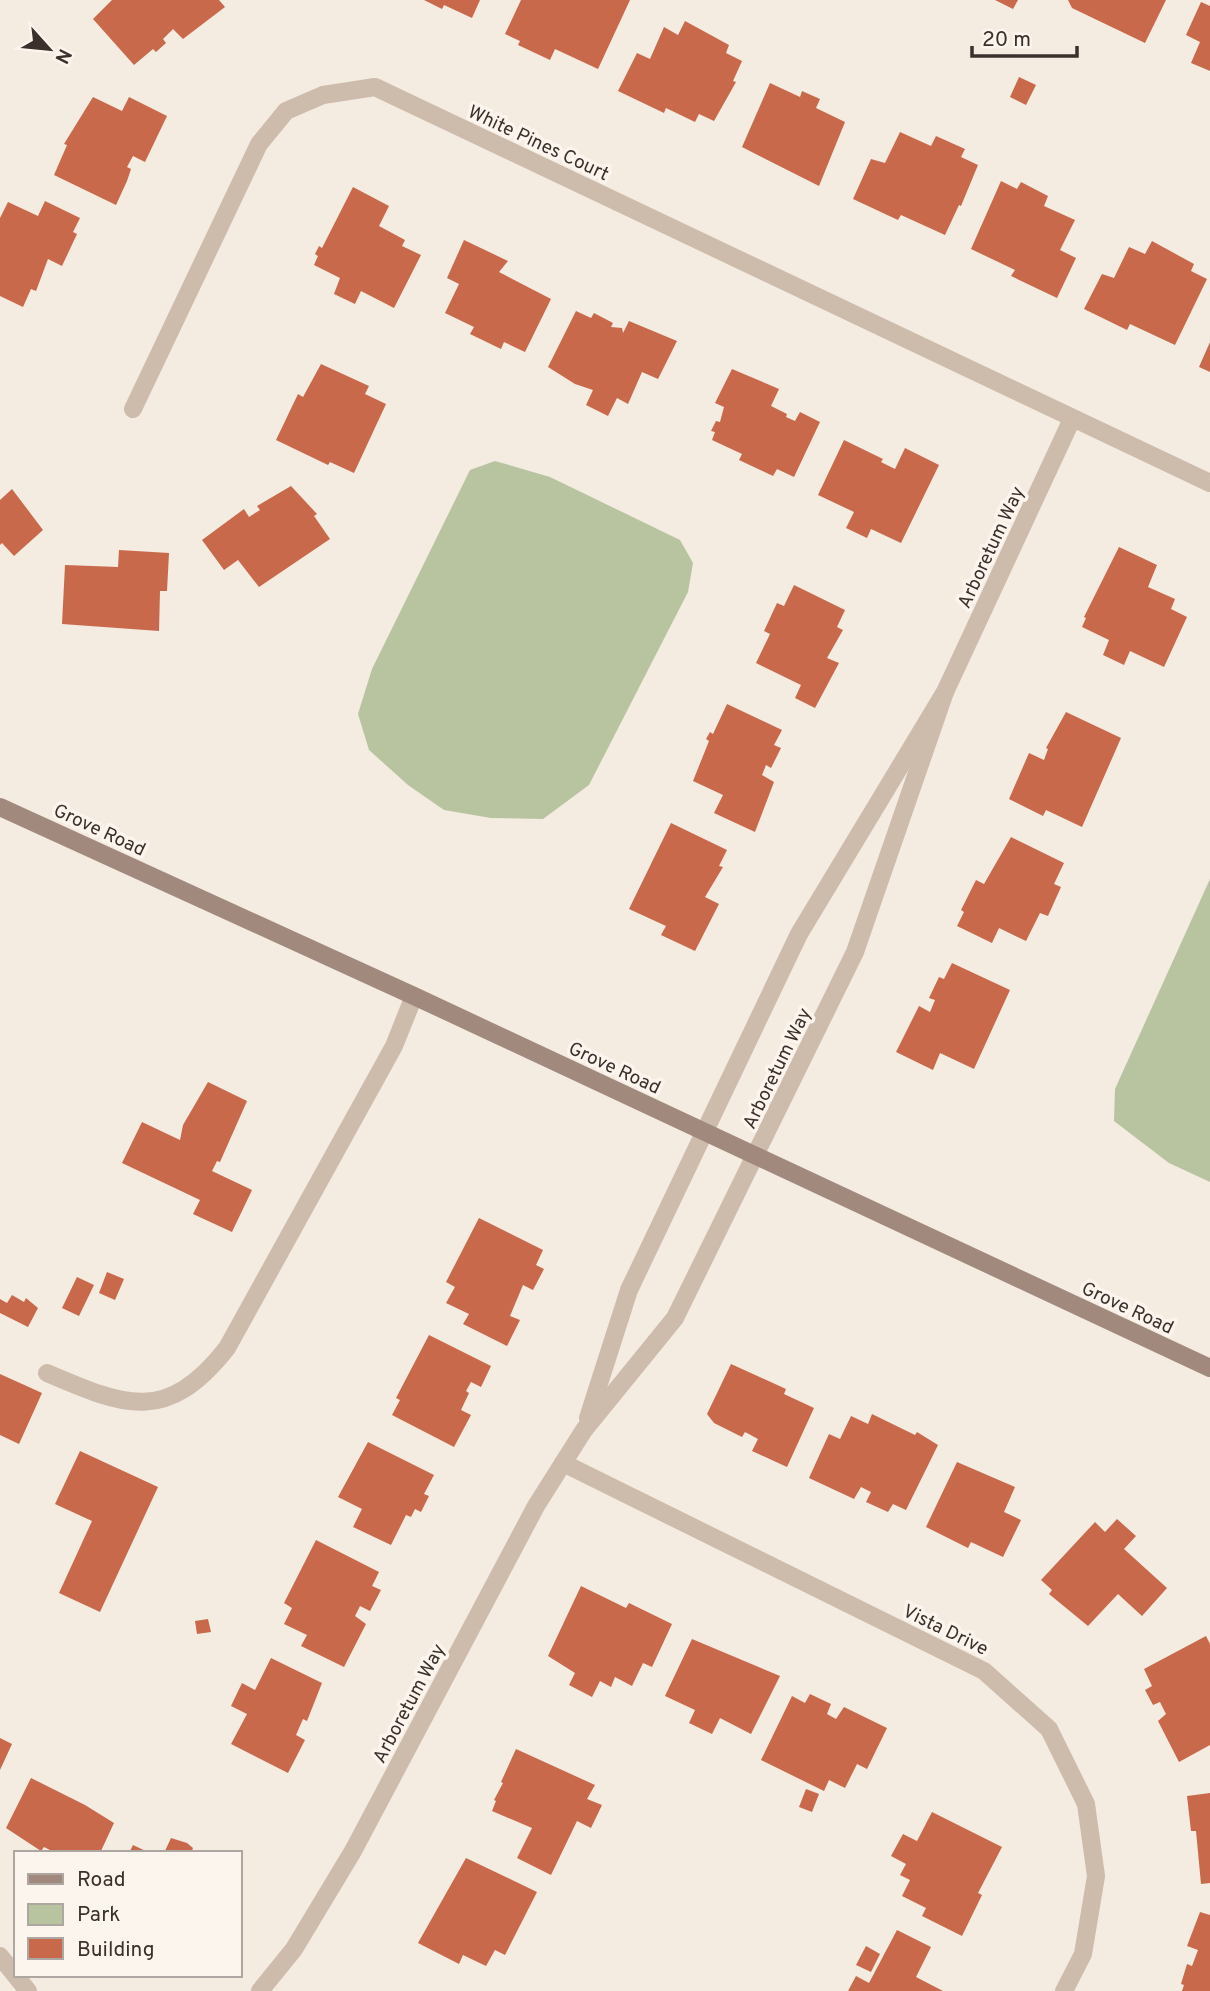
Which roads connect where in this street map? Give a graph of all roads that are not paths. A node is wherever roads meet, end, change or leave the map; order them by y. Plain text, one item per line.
1 (133, 409) dead end
2 (1073, 419) junction
3 (1210, 484) edge
4 (945, 692) junction
5 (0, 807) edge
6 (414, 996) junction
7 (706, 1133) junction
8 (756, 1156) junction
9 (1210, 1368) edge
10 (47, 1373) dead end
11 (584, 1430) junction
12 (564, 1463) junction
13 (0, 1956) edge
14 (14, 1974) edge
15 (17, 1977) edge
16 (28, 1991) edge
17 (260, 1991) edge
18 (1064, 1991) edge

1 - 2 street, White Pines Court
2 - 3 street, White Pines Court
2 - 4 street, Arboretum Way
4 - 7 street, Arboretum Way
4 - 8 street, Arboretum Way
5 - 6 street, Grove Road
6 - 7 street, Grove Road
6 - 10 street
7 - 8 street, Grove Road
7 - 11 street, Arboretum Way
8 - 9 street, Grove Road
8 - 11 street, Arboretum Way
11 - 12 street, Arboretum Way
12 - 17 street, Arboretum Way
12 - 18 street, Vista Drive
13 - 14 street
15 - 16 street

